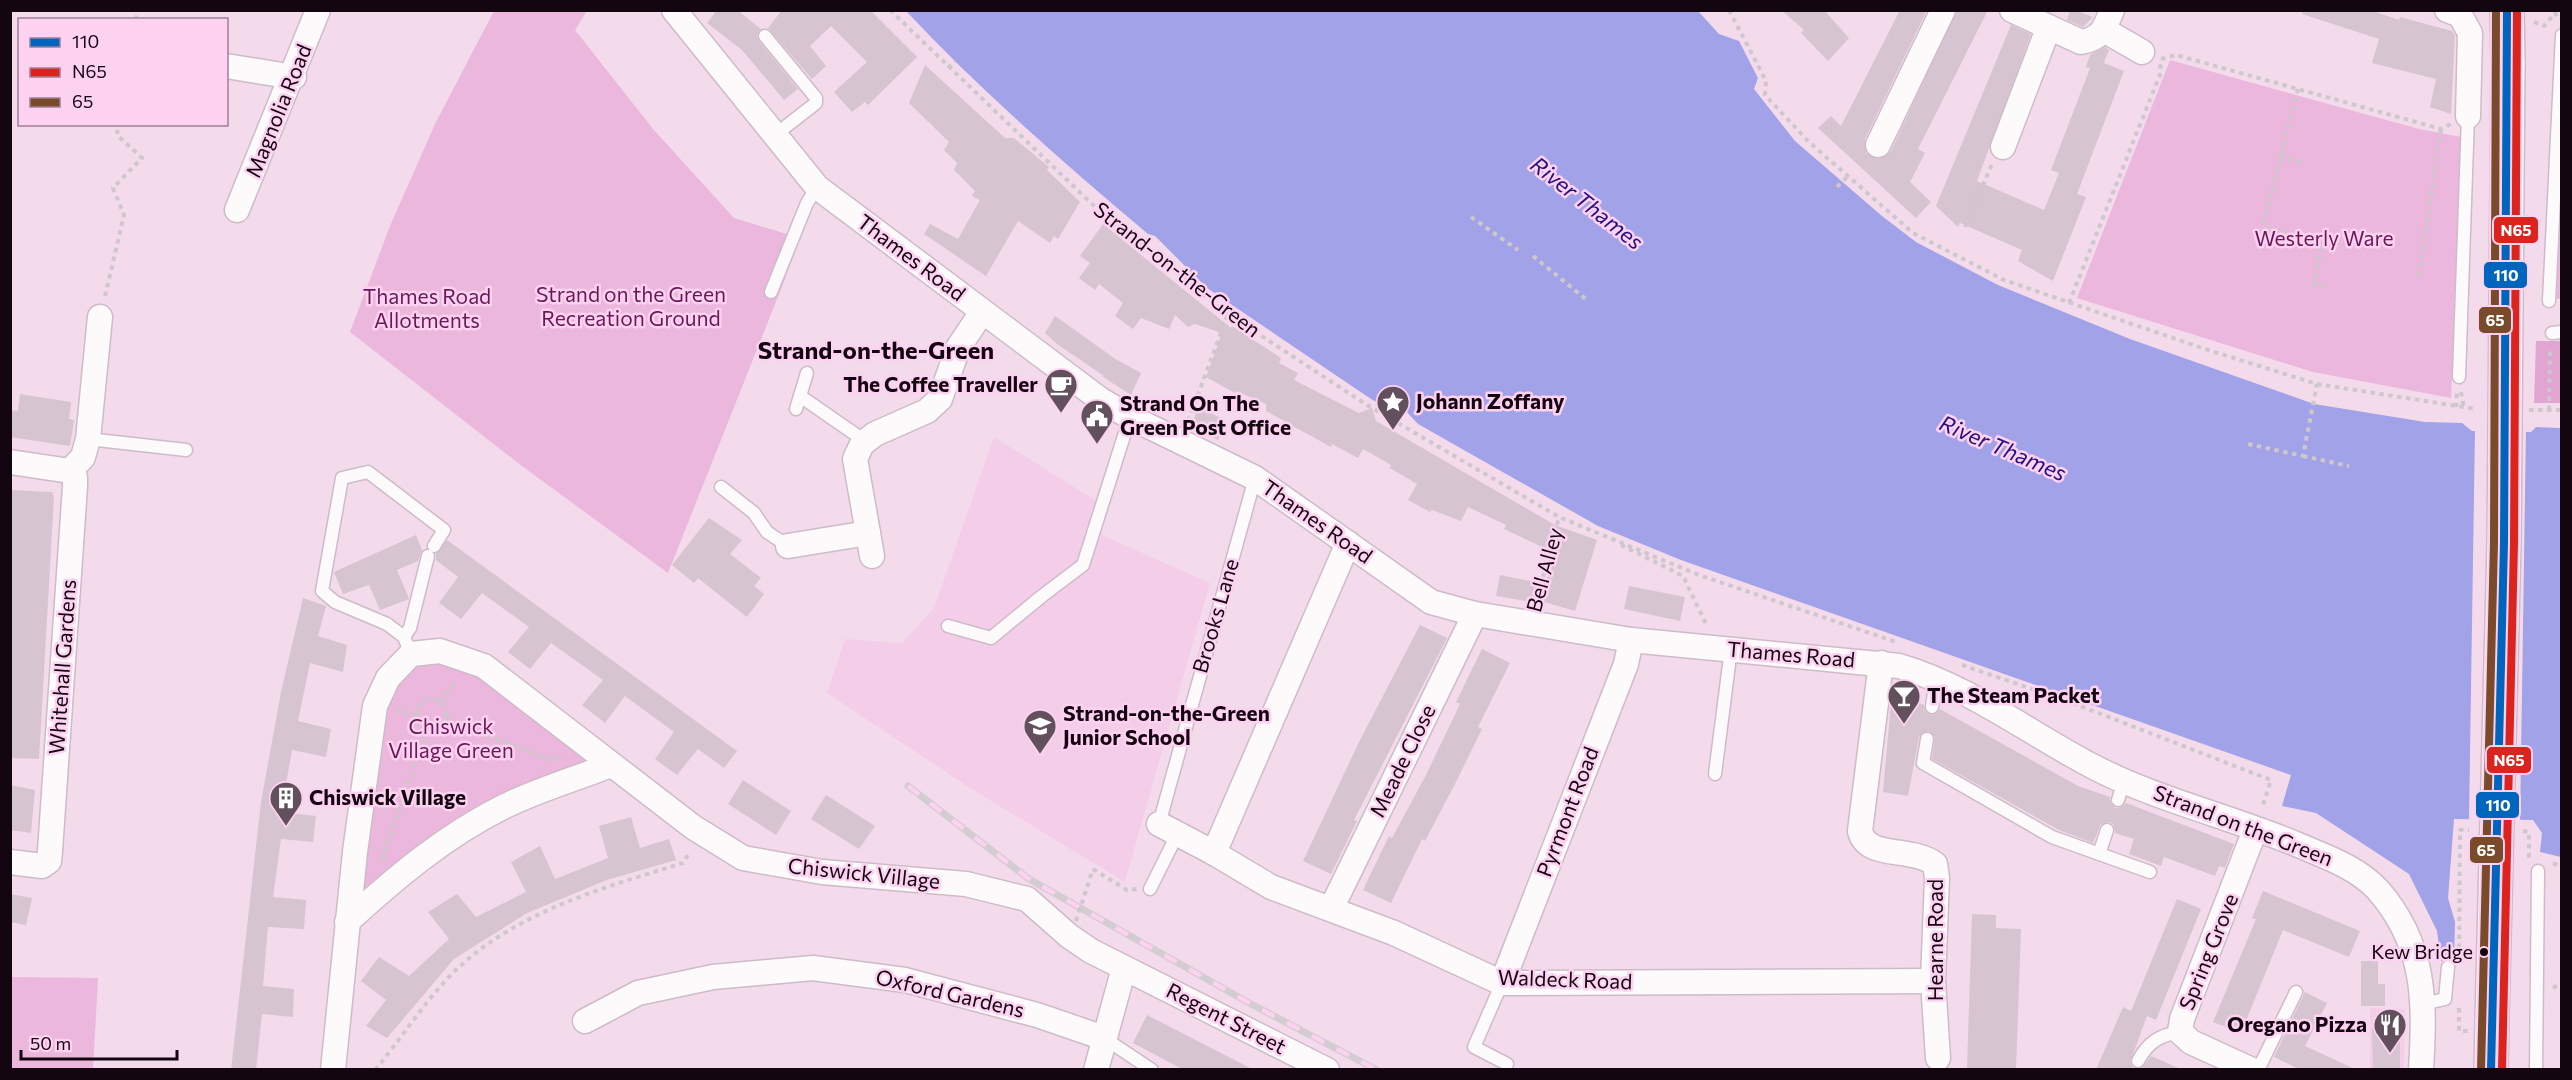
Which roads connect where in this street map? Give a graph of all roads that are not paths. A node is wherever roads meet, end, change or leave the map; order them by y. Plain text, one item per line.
1 (318, 10) edge
2 (674, 10) edge
3 (1943, 10) edge
4 (2012, 10) edge
5 (2447, 10) edge
6 (2521, 16) edge
7 (2108, 20) edge
8 (2048, 29) junction
9 (765, 36) dead end
10 (2562, 36) edge
11 (2151, 56) road end
12 (228, 66) edge
13 (294, 77) junction
14 (2468, 116) joint
15 (775, 135) junction
16 (1878, 145) dead end
17 (2003, 147) road end
18 (817, 187) junction
19 (237, 210) dead end
20 (771, 292) dead end
21 (2548, 301) dead end
22 (982, 312) junction
23 (99, 317) road end
24 (807, 373) dead end
25 (2459, 376) dead end
26 (800, 396) junction
27 (796, 409) dead end
28 (1130, 417) junction
29 (88, 439) junction
30 (865, 441) junction
31 (186, 450) dead end
32 (10, 462) edge
33 (70, 471) junction
34 (1255, 478) junction
35 (721, 487) dead end
36 (1348, 543) junction
37 (788, 546) joint
38 (1475, 614) junction
39 (948, 626) dead end
40 (1631, 640) junction
41 (407, 645) junction
42 (1731, 649) junction
43 (1881, 663) junction
44 (1936, 679) junction
45 (1932, 707) dead end
46 (1927, 739) dead end
47 (611, 765) junction
48 (2092, 766) joint
49 (1715, 774) dead end
50 (1169, 828) junction
51 (2107, 830) dead end
52 (2255, 830) junction
53 (1214, 852) junction
54 (2100, 854) junction
55 (10, 862) edge
56 (2538, 871) dead end
57 (2150, 872) dead end
58 (1150, 889) dead end
59 (1331, 909) junction
60 (347, 922) junction
61 (2448, 967) dead end
62 (1124, 968) junction
63 (1933, 981) junction
64 (1502, 983) junction
65 (2296, 992) dead end
66 (2423, 1004) junction
67 (585, 1021) dead end
68 (2180, 1032) junction
69 (1104, 1038) junction
70 (1938, 1058) dead end
71 (2138, 1061) dead end
72 (1507, 1065) dead end
73 (333, 1070) edge
74 (1096, 1070) edge
75 (1152, 1070) edge
76 (1327, 1070) edge
77 (2252, 1070) edge
78 (2258, 1070) edge
79 (2421, 1070) edge
80 (2491, 1070) edge
81 (2536, 1070) edge

1 - 13 street, Magnolia Road
2 - 15 street, Thames Road
3 - 16 street
4 - 8 street
5 - 14 street
6 - 80 highway, bridge
7 - 8 street
7 - 11 street
8 - 17 street
9 - 15 lane
10 - 21 lane
12 - 13 street
13 - 19 street, Magnolia Road
14 - 25 lane
15 - 18 street, Thames Road
18 - 20 lane
18 - 22 street, Thames Road
22 - 28 street, Thames Road
22 - 30 street
23 - 29 street
24 - 26 lane
26 - 27 lane
26 - 30 lane
28 - 34 street, Thames Road
28 - 39 lane
29 - 31 lane
29 - 33 street
30 - 37 street
32 - 33 street
33 - 55 street, Whitehall Gardens
34 - 36 street, Thames Road
34 - 50 lane, Brooks Lane
35 - 37 lane
36 - 38 street, Thames Road
36 - 53 street
38 - 40 street, Thames Road
38 - 59 street, Meade Close
40 - 42 street, Thames Road
40 - 64 street, Pyrmont Road
41 - 41 lane
41 - 47 street, Chiswick Village
41 - 60 street
42 - 43 street, Thames Road
42 - 49 lane
43 - 44 street, Thames Road
43 - 63 street, Hearne Road
44 - 45 lane
44 - 48 street, Thames Road
46 - 54 lane
47 - 60 street
47 - 62 street, Chiswick Village
48 - 52 street, Strand on the Green
50 - 53 street, Waldeck Road
50 - 58 lane, Brooks Lane
51 - 54 lane
52 - 66 street, Strand on the Green
52 - 68 street, Spring Grove
53 - 59 street, Waldeck Road
54 - 57 lane
56 - 81 lane
59 - 64 street, Waldeck Road
60 - 73 street
61 - 66 lane
62 - 69 street
62 - 76 street, Regent Street
63 - 64 street, Waldeck Road
63 - 70 street, Hearne Road
64 - 72 lane
65 - 78 lane
66 - 79 street, Strand on the Green
67 - 69 street, Oxford Gardens
68 - 71 lane
68 - 77 street, Spring Grove
69 - 74 street
69 - 75 lane

